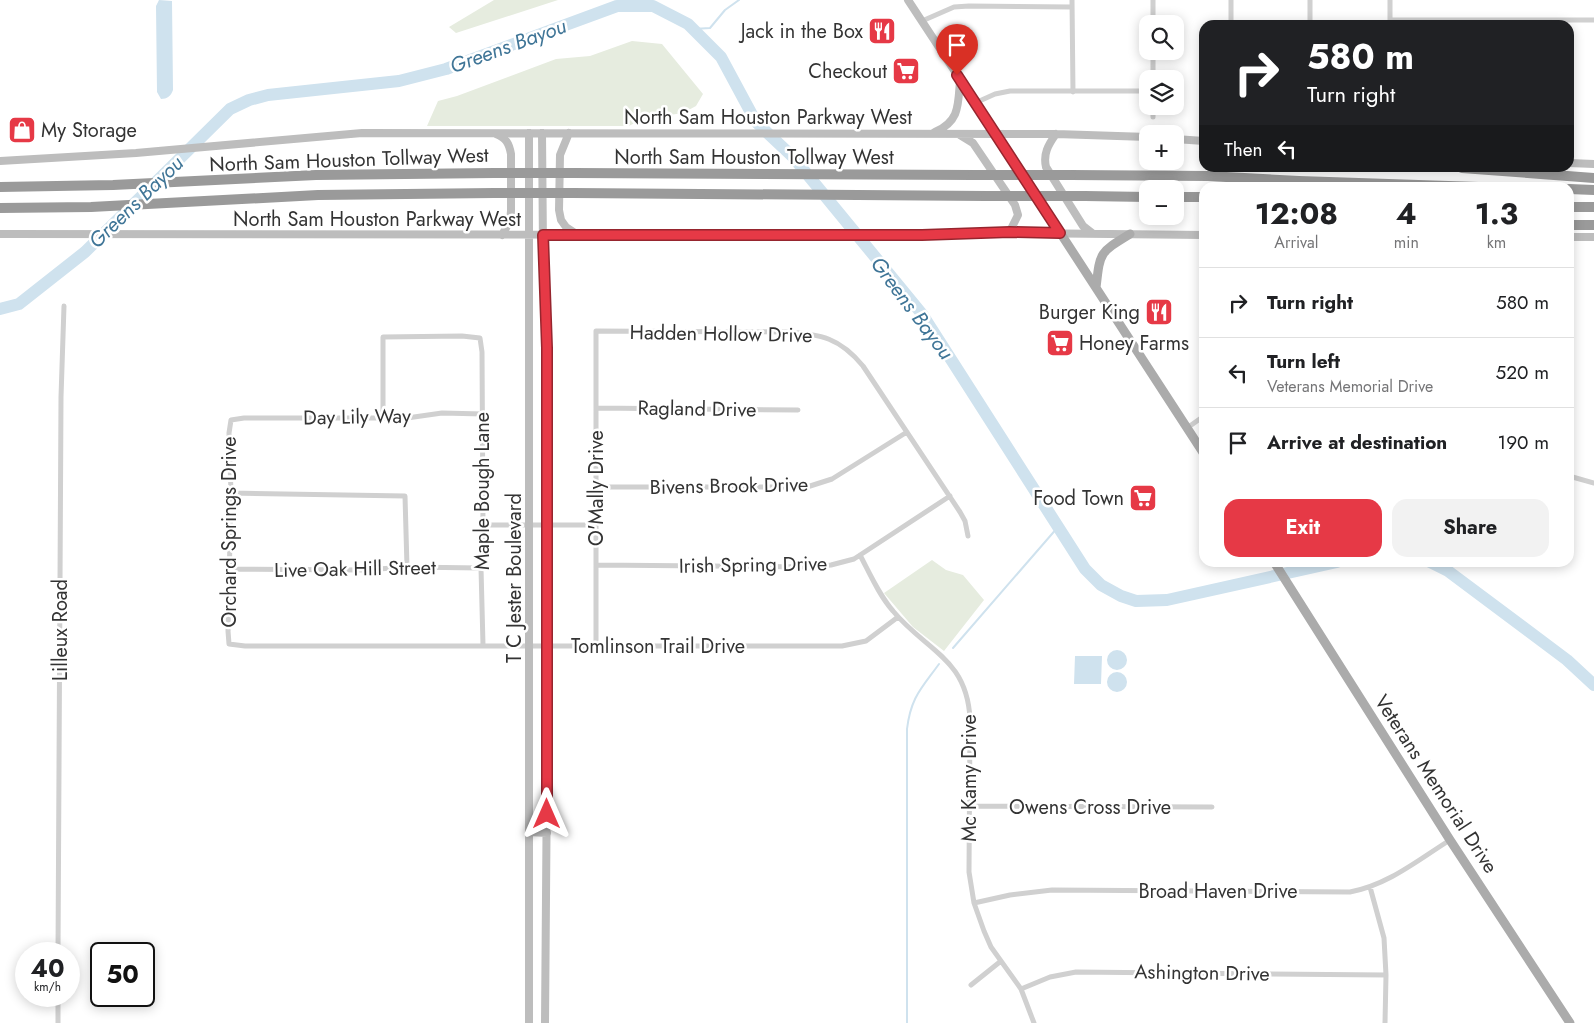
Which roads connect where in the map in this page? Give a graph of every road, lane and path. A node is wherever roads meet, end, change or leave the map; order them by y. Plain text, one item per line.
1 (908, 0) edge
2 (1072, 0) edge
3 (1152, 0) edge
4 (1231, 0) edge
5 (1310, 0) edge
6 (1390, 0) edge
7 (1072, 7) junction
8 (1153, 15) edge
9 (1231, 20) edge
10 (1310, 20) edge
11 (1390, 20) edge
12 (1594, 20) edge
13 (922, 21) junction
14 (1574, 21) edge
15 (960, 80) junction
16 (1139, 91) edge
17 (1073, 92) junction
18 (975, 103) junction
19 (494, 133) junction
20 (529, 133) junction
21 (542, 133) junction
22 (569, 133) junction
23 (931, 134) junction
24 (958, 134) junction
25 (996, 134) junction
26 (1056, 134) junction
27 (1139, 137) edge
28 (1184, 140) edge
29 (1199, 141) edge
30 (0, 161) edge
31 (1574, 164) edge
32 (1594, 164) edge
33 (1515, 172) edge
34 (1594, 178) edge
35 (1329, 182) edge
36 (0, 187) edge
37 (1574, 189) edge
38 (1594, 190) edge
39 (1139, 196) edge
40 (1184, 197) edge
41 (1199, 197) edge
42 (1574, 207) edge
43 (1594, 207) edge
44 (0, 208) edge
45 (1574, 218) edge
46 (1594, 219) edge
47 (1574, 225) edge
48 (1594, 225) edge
49 (1010, 232) junction
50 (1060, 233) junction
51 (1092, 233) junction
52 (0, 234) edge
53 (1130, 234) junction
54 (502, 235) junction
55 (529, 235) junction
56 (543, 235) junction
57 (578, 235) junction
58 (1199, 235) edge
59 (1574, 237) edge
60 (1594, 237) edge
61 (1096, 288) junction
62 (64, 306) dead end
63 (596, 331) joint
64 (596, 408) junction
65 (798, 410) dead end
66 (530, 411) junction
67 (547, 411) junction
68 (482, 414) junction
69 (382, 418) junction
70 (1199, 419) edge
71 (231, 420) joint
72 (1186, 428) junction
73 (907, 432) junction
74 (1199, 447) edge
75 (1574, 477) edge
76 (1594, 483) edge
77 (596, 487) junction
78 (231, 493) junction
79 (950, 496) junction
80 (483, 525) junction
81 (530, 525) junction
82 (547, 525) junction
83 (596, 525) junction
84 (968, 536) dead end
85 (860, 555) junction
86 (596, 565) junction
87 (406, 567) junction
88 (1277, 567) edge
89 (481, 568) junction
90 (230, 569) junction
91 (898, 617) junction
92 (229, 644) joint
93 (483, 645) junction
94 (530, 645) junction
95 (548, 645) junction
96 (596, 645) junction
97 (969, 806) junction
98 (1212, 807) dead end
99 (529, 832) junction
100 (547, 833) junction
101 (1450, 840) junction
102 (1370, 887) junction
103 (974, 903) junction
104 (58, 942) edge
105 (1002, 961) junction
106 (1386, 975) junction
107 (529, 983) junction
108 (546, 983) junction
109 (971, 985) dead end
110 (1021, 989) junction
111 (58, 1007) edge
112 (58, 1023) edge
113 (529, 1023) edge
114 (545, 1023) edge
115 (1034, 1023) edge
116 (1385, 1023) edge
117 (1570, 1023) edge

1 - 13 main road
2 - 7 street
3 - 8 street
4 - 9 street
5 - 10 street
6 - 11 street
7 - 13 street
7 - 17 street
12 - 14 street
13 - 15 main road
15 - 18 main road
15 - 23 main road
16 - 17 street
17 - 18 street
18 - 25 main road
19 - 20 main road, North Sam Houston Parkway West
19 - 30 main road, North Sam Houston Parkway West
19 - 54 main road
20 - 21 main road, North Sam Houston Parkway West
20 - 55 main road, T C Jester Boulevard
21 - 22 main road, North Sam Houston Parkway West
21 - 56 main road, T C Jester Boulevard
22 - 23 main road, North Sam Houston Parkway West
22 - 57 main road
23 - 24 main road, North Sam Houston Parkway West
24 - 25 main road, North Sam Houston Parkway West
24 - 49 main road
25 - 26 main road, North Sam Houston Parkway West
25 - 50 main road
26 - 27 main road, North Sam Houston Parkway West
26 - 51 main road
28 - 29 main road
31 - 32 main road
33 - 34 highway
35 - 36 highway, North Sam Houston Tollway West, bridge
37 - 38 highway
39 - 44 highway, North Sam Houston Tollway West, bridge
40 - 41 highway
42 - 43 highway
45 - 46 highway
47 - 48 highway
49 - 50 main road, North Sam Houston Parkway West
49 - 57 main road, North Sam Houston Parkway West
50 - 51 main road, North Sam Houston Parkway West
50 - 61 main road
51 - 53 main road, North Sam Houston Parkway West
52 - 54 main road, North Sam Houston Parkway West
53 - 58 main road, North Sam Houston Parkway West
53 - 61 main road
54 - 55 main road, North Sam Houston Parkway West
55 - 56 main road, North Sam Houston Parkway West
55 - 66 main road, T C Jester Boulevard
56 - 57 main road, North Sam Houston Parkway West
56 - 67 main road, T C Jester Boulevard
59 - 60 main road
61 - 72 main road
62 - 104 street, Lilleux Road
63 - 64 street, O'Mally Drive
63 - 73 street, Hadden Hollow Drive
64 - 65 street, Ragland Drive
64 - 77 street, O'Mally Drive
66 - 67 main road
66 - 81 main road, T C Jester Boulevard
67 - 82 main road, T C Jester Boulevard
68 - 69 street, Day Lily Way
68 - 69 street, Maple Bough Lane
68 - 80 street, Maple Bough Lane
69 - 71 street, Day Lily Way
70 - 72 street
71 - 78 street, Orchard Springs Drive
72 - 74 main road
73 - 77 street, Bivens Brook Drive
73 - 79 street, Hadden Hollow Drive
75 - 76 street
77 - 83 street, O'Mally Drive
78 - 87 street
78 - 90 street, Orchard Springs Drive
79 - 84 street, Hadden Hollow Drive
79 - 85 street, Irish Spring Drive
80 - 81 street
80 - 89 street, Maple Bough Lane
81 - 82 street
81 - 94 main road, T C Jester Boulevard
82 - 83 street
82 - 95 main road, T C Jester Boulevard
83 - 86 street, O'Mally Drive
85 - 86 street, Irish Spring Drive
85 - 91 street, Mc Kamy Drive
86 - 96 street, O'Mally Drive
87 - 89 street, Live Oak Hill Street
87 - 90 street, Live Oak Hill Street
88 - 101 main road, Veterans Memorial Drive
89 - 93 street, Maple Bough Lane
90 - 92 street, Orchard Springs Drive
91 - 96 street, Tomlinson Trail Drive
91 - 97 street, Mc Kamy Drive
92 - 93 street, Tomlinson Trail Drive
93 - 94 street, Tomlinson Trail Drive
94 - 95 street, Tomlinson Trail Drive
94 - 99 main road, T C Jester Boulevard
95 - 96 street, Tomlinson Trail Drive
95 - 100 main road, T C Jester Boulevard
97 - 98 street, Owens Cross Drive
97 - 103 street, Mc Kamy Drive
99 - 100 main road
99 - 107 main road, T C Jester Boulevard
100 - 108 main road, T C Jester Boulevard
101 - 102 street, Broad Haven Drive
101 - 117 main road, Veterans Memorial Drive
102 - 103 street, Broad Haven Drive
102 - 106 street
103 - 105 street, Mc Kamy Drive
105 - 109 street
105 - 110 street, Mc Kamy Drive
106 - 110 street, Ashington Drive
106 - 116 street
107 - 108 main road
107 - 113 main road, T C Jester Boulevard
108 - 114 main road, T C Jester Boulevard
110 - 115 street, Mc Kamy Drive
111 - 112 street

